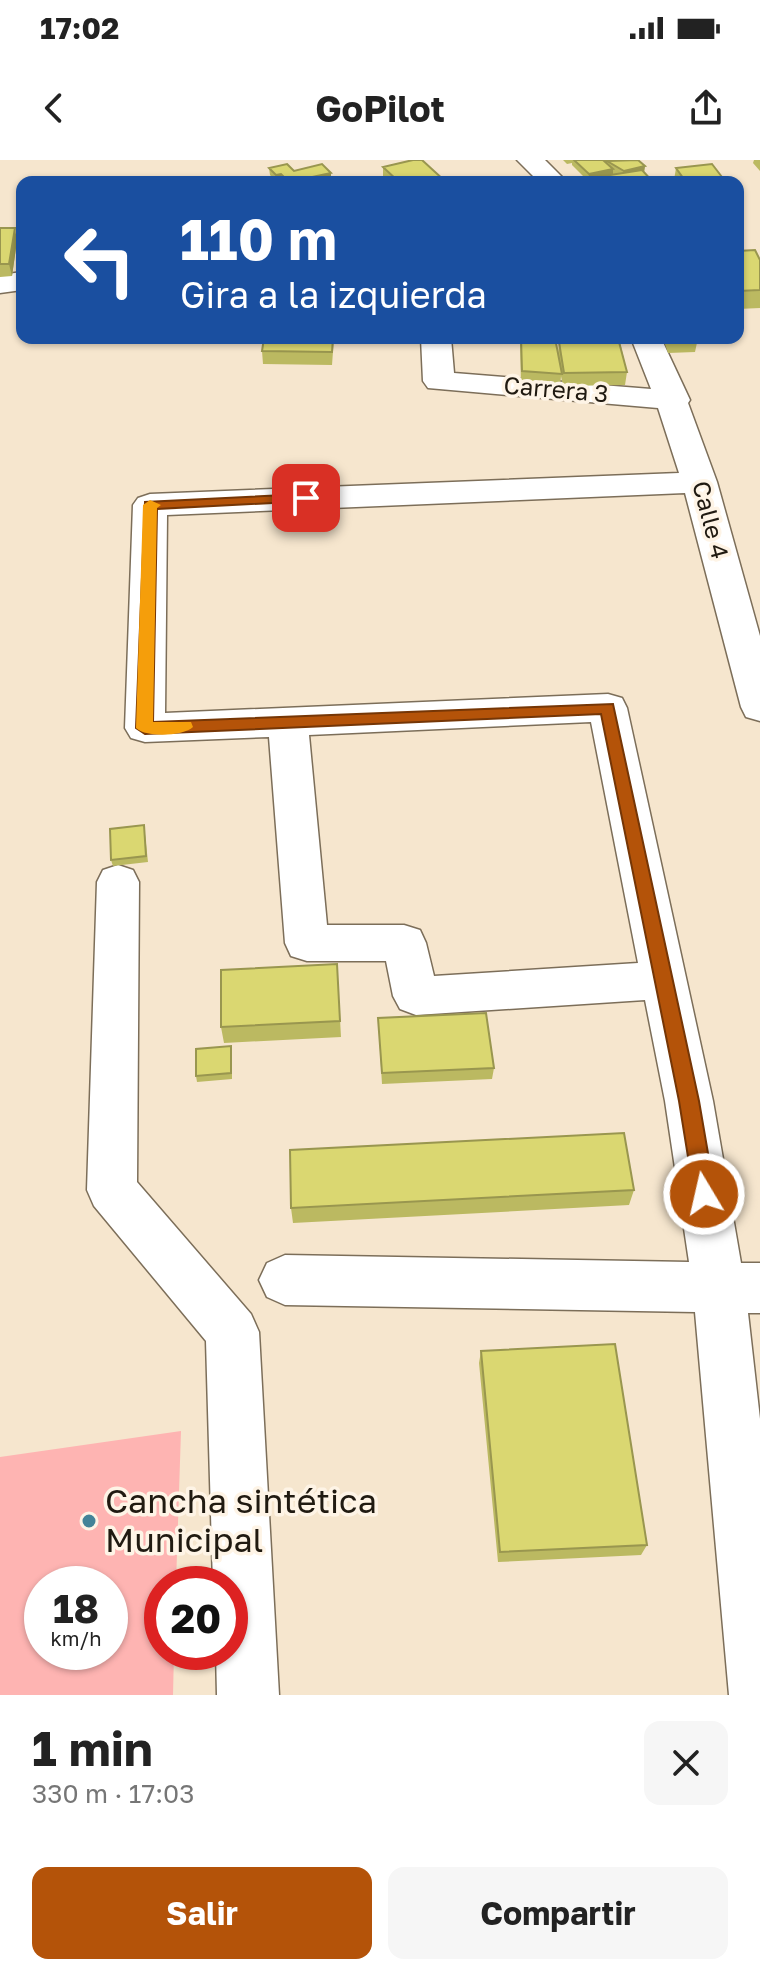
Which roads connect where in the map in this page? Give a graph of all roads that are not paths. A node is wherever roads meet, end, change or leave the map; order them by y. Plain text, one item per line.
1 (530, 160) edge
2 (547, 176) edge
3 (436, 344) edge
4 (649, 344) edge
5 (674, 400) junction
6 (700, 482) junction
7 (760, 707) edge
8 (288, 722) junction
9 (118, 882) dead end
10 (664, 980) junction
11 (285, 1280) dead end
12 (740, 1288) edge
13 (248, 1695) edge
14 (760, 1695) edge

1 - 2 street
3 - 5 street, Carrera 3
4 - 5 street, Calle 4
5 - 6 street, Calle 4
6 - 7 street, Calle 4
6 - 8 street
8 - 10 street
8 - 10 street
9 - 13 street
10 - 12 street
11 - 12 street
12 - 14 street

